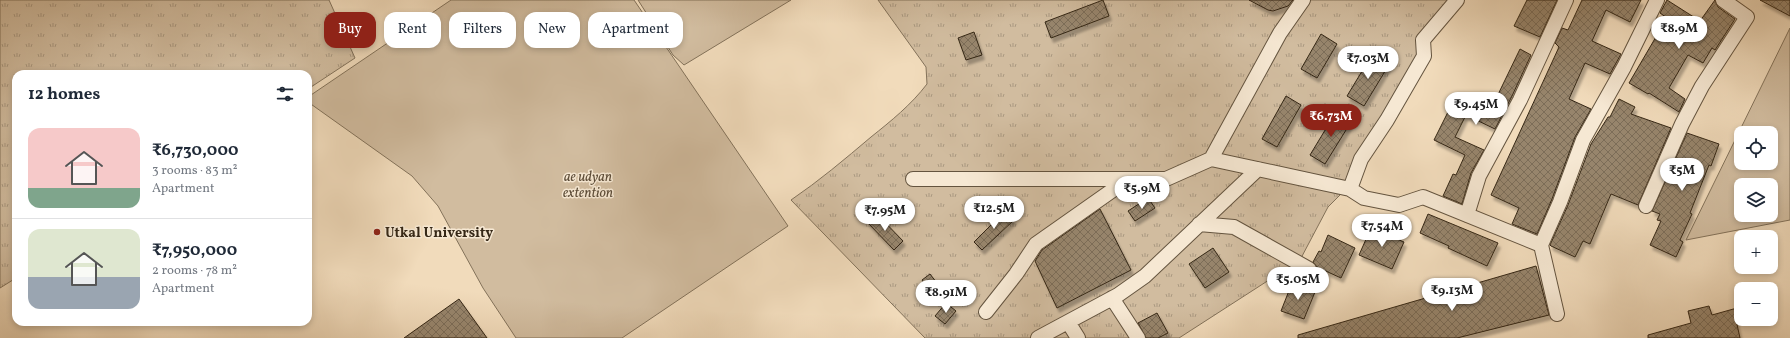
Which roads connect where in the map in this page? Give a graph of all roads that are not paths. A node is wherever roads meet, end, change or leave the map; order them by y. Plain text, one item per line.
1 (1303, 0) edge
2 (1457, 0) edge
3 (1566, 0) edge
4 (1657, 0) edge
5 (1723, 0) edge
6 (1211, 159) junction
7 (1258, 169) junction
8 (913, 179) dead end
9 (1128, 180) junction
10 (1350, 190) junction
11 (1646, 206) dead end
12 (1467, 215) junction
13 (1200, 224) junction
14 (1541, 245) junction
15 (1309, 269) dead end
16 (1112, 298) junction
17 (986, 312) dead end
18 (1557, 314) dead end
19 (1068, 322) junction
20 (1038, 338) edge
21 (1078, 338) edge
22 (1138, 338) edge

1 - 6 street
2 - 10 street
3 - 12 street
4 - 14 street
5 - 11 street
6 - 7 street
6 - 9 street
7 - 10 street
7 - 13 street
8 - 9 street
9 - 17 street
10 - 12 street
12 - 14 street
13 - 15 street
13 - 16 street
14 - 18 street
16 - 19 street
16 - 22 street
19 - 20 street
19 - 21 street

